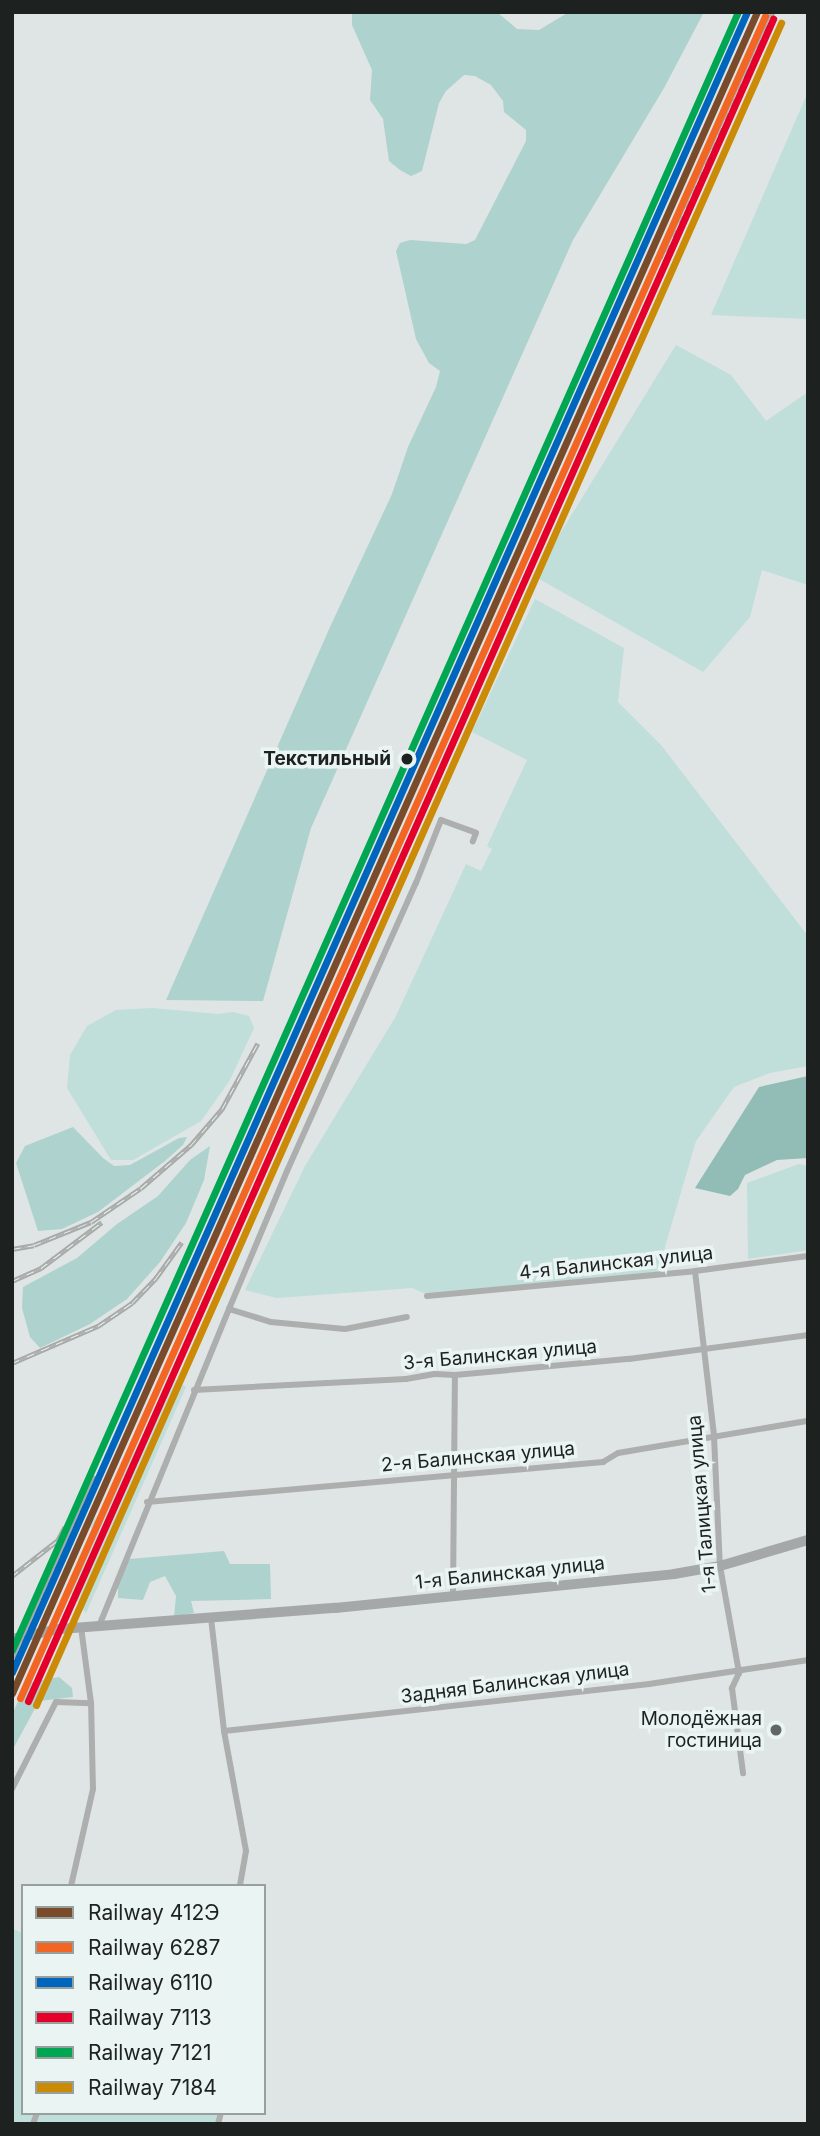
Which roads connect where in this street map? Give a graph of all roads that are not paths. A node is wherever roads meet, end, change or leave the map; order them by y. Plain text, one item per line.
1 (473, 841) dead end
2 (808, 1256) edge
3 (695, 1271) junction
4 (427, 1296) dead end
5 (229, 1309) junction
6 (407, 1317) dead end
7 (808, 1335) edge
8 (703, 1349) junction
9 (455, 1376) junction
10 (194, 1390) junction
11 (808, 1422) edge
12 (713, 1436) junction
13 (456, 1476) junction
14 (147, 1503) junction
15 (808, 1540) edge
16 (720, 1566) junction
17 (453, 1596) junction
18 (211, 1618) junction
19 (99, 1626) junction
20 (81, 1628) junction
21 (12, 1639) edge
22 (808, 1660) edge
23 (740, 1673) junction
24 (91, 1703) junction
25 (224, 1731) junction
26 (743, 1773) dead end
27 (12, 1789) edge
28 (71, 1884) edge
29 (240, 1884) edge

1 - 5 street
2 - 3 street, 4-я Балинская улица
3 - 4 street, 4-я Балинская улица
3 - 8 street, 1-я Талицкая улица
5 - 6 street
5 - 10 street
7 - 8 street, 3-я Балинская улица
8 - 9 street, 3-я Балинская улица
8 - 12 street, 1-я Талицкая улица
9 - 10 street, 3-я Балинская улица
9 - 13 street
10 - 14 street
11 - 12 street, 2-я Балинская улица
12 - 13 street, 2-я Балинская улица
12 - 16 street, 1-я Талицкая улица
13 - 14 street, 2-я Балинская улица
13 - 17 street
14 - 19 street
15 - 16 main road, 1-я Балинская улица
16 - 17 main road, 1-я Балинская улица
16 - 23 street, 1-я Талицкая улица
17 - 18 main road, 1-я Балинская улица
18 - 19 main road, 1-я Балинская улица
18 - 25 street
19 - 20 main road, 1-я Балинская улица
20 - 21 main road, 1-я Балинская улица
20 - 24 street
22 - 23 street, Задняя Балинская улица
23 - 25 street, Задняя Балинская улица
23 - 26 street, 1-я Талицкая улица
24 - 27 street
24 - 28 street
25 - 29 street

